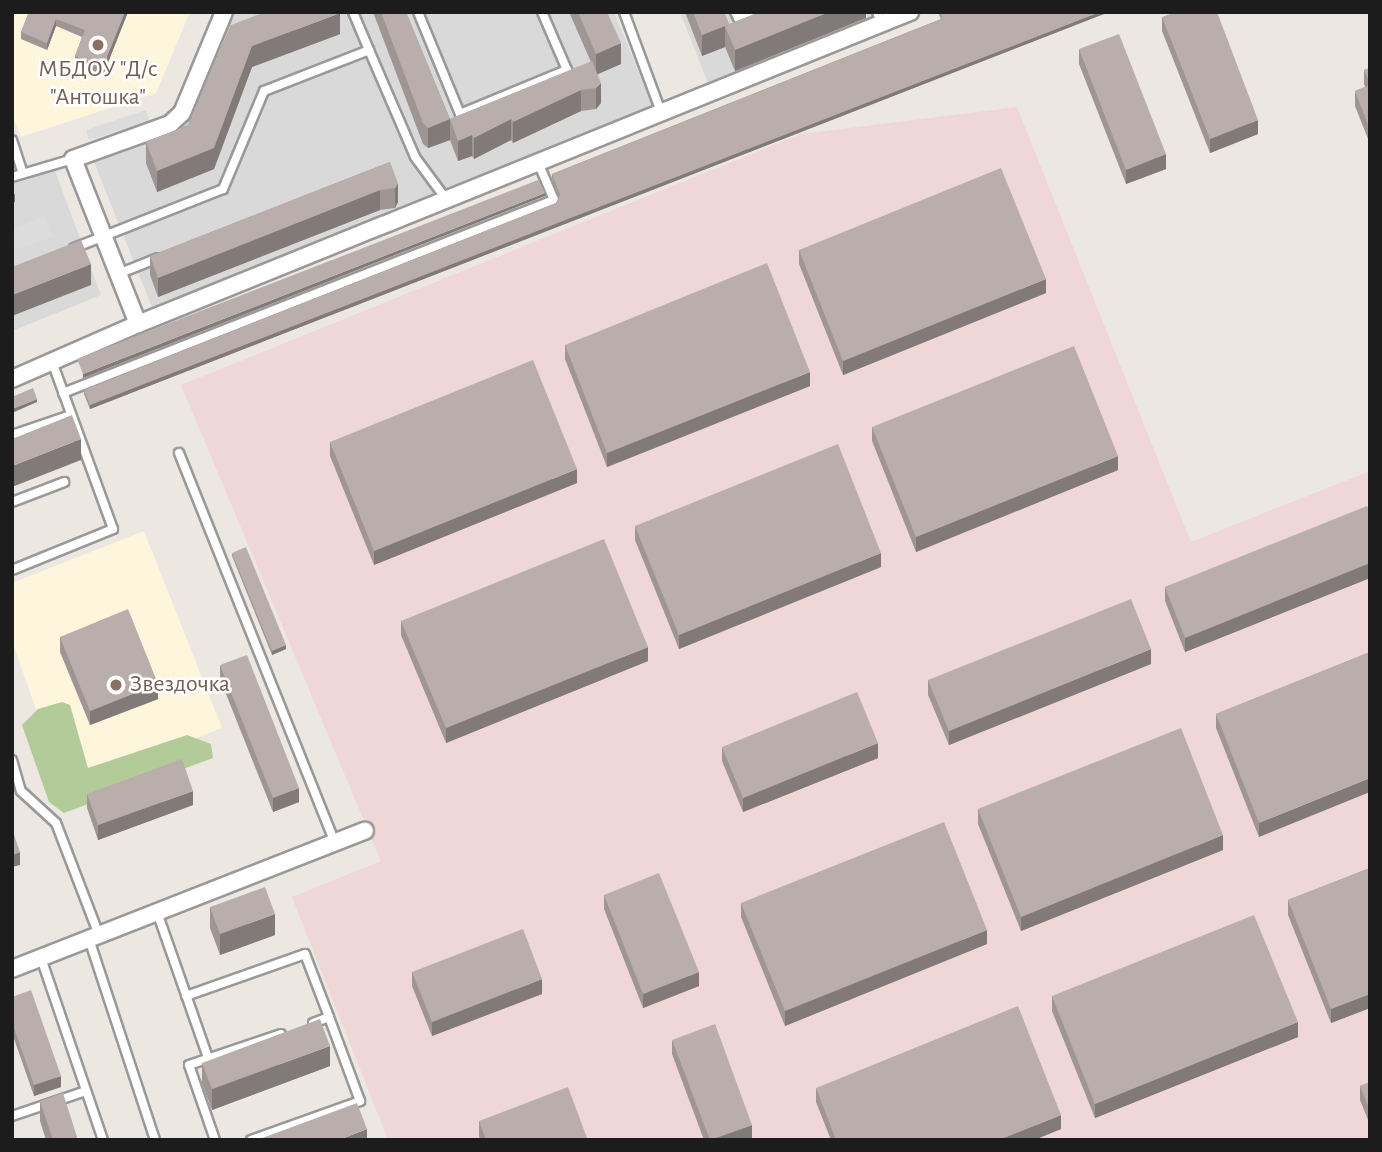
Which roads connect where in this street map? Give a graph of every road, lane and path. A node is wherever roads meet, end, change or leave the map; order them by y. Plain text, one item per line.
1 (224, 12) edge
2 (353, 12) edge
3 (418, 12) edge
4 (542, 12) edge
5 (624, 12) edge
6 (736, 12) edge
7 (754, 12) edge
8 (910, 12) edge
9 (880, 19) edge
10 (369, 50) junction
11 (662, 115) junction
12 (12, 140) edge
13 (73, 159) junction
14 (539, 164) junction
15 (23, 173) junction
16 (12, 177) edge
17 (447, 201) junction
18 (103, 236) junction
19 (64, 251) edge
20 (168, 254) edge
21 (118, 274) junction
22 (138, 324) junction
23 (52, 361) junction
24 (12, 379) edge
25 (63, 393) junction
26 (71, 415) junction
27 (12, 435) edge
28 (179, 453) dead end
29 (64, 482) dead end
30 (12, 502) edge
31 (12, 570) edge
32 (12, 760) edge
33 (365, 831) dead end
34 (335, 844) junction
35 (157, 912) junction
36 (94, 937) junction
37 (41, 958) junction
38 (12, 969) edge
39 (186, 996) junction
40 (329, 1017) junction
41 (305, 1025) edge
42 (293, 1030) edge
43 (208, 1058) junction
44 (86, 1090) junction
45 (12, 1116) edge
46 (103, 1140) edge
47 (155, 1140) edge
48 (215, 1140) edge
49 (251, 1140) edge

1 - 13 street
2 - 10 lane
3 - 4 lane
5 - 11 lane
6 - 7 lane
8 - 9 street
9 - 11 street
10 - 17 lane
10 - 18 lane
11 - 14 street
12 - 15 lane
13 - 15 lane
13 - 18 street
14 - 17 street
14 - 25 lane
15 - 16 lane
17 - 22 street
18 - 19 lane
18 - 21 street
20 - 21 lane
21 - 22 street
22 - 23 street
23 - 24 street
23 - 25 lane
25 - 26 lane
26 - 27 lane
26 - 31 lane
28 - 34 lane
29 - 30 lane
32 - 36 lane
33 - 34 street
34 - 35 street
35 - 36 street
35 - 39 lane
36 - 37 street
36 - 47 lane
37 - 38 street
37 - 44 lane
39 - 40 lane
39 - 43 lane
40 - 41 lane
40 - 49 lane
42 - 43 lane
43 - 48 lane
44 - 45 lane
44 - 46 lane

